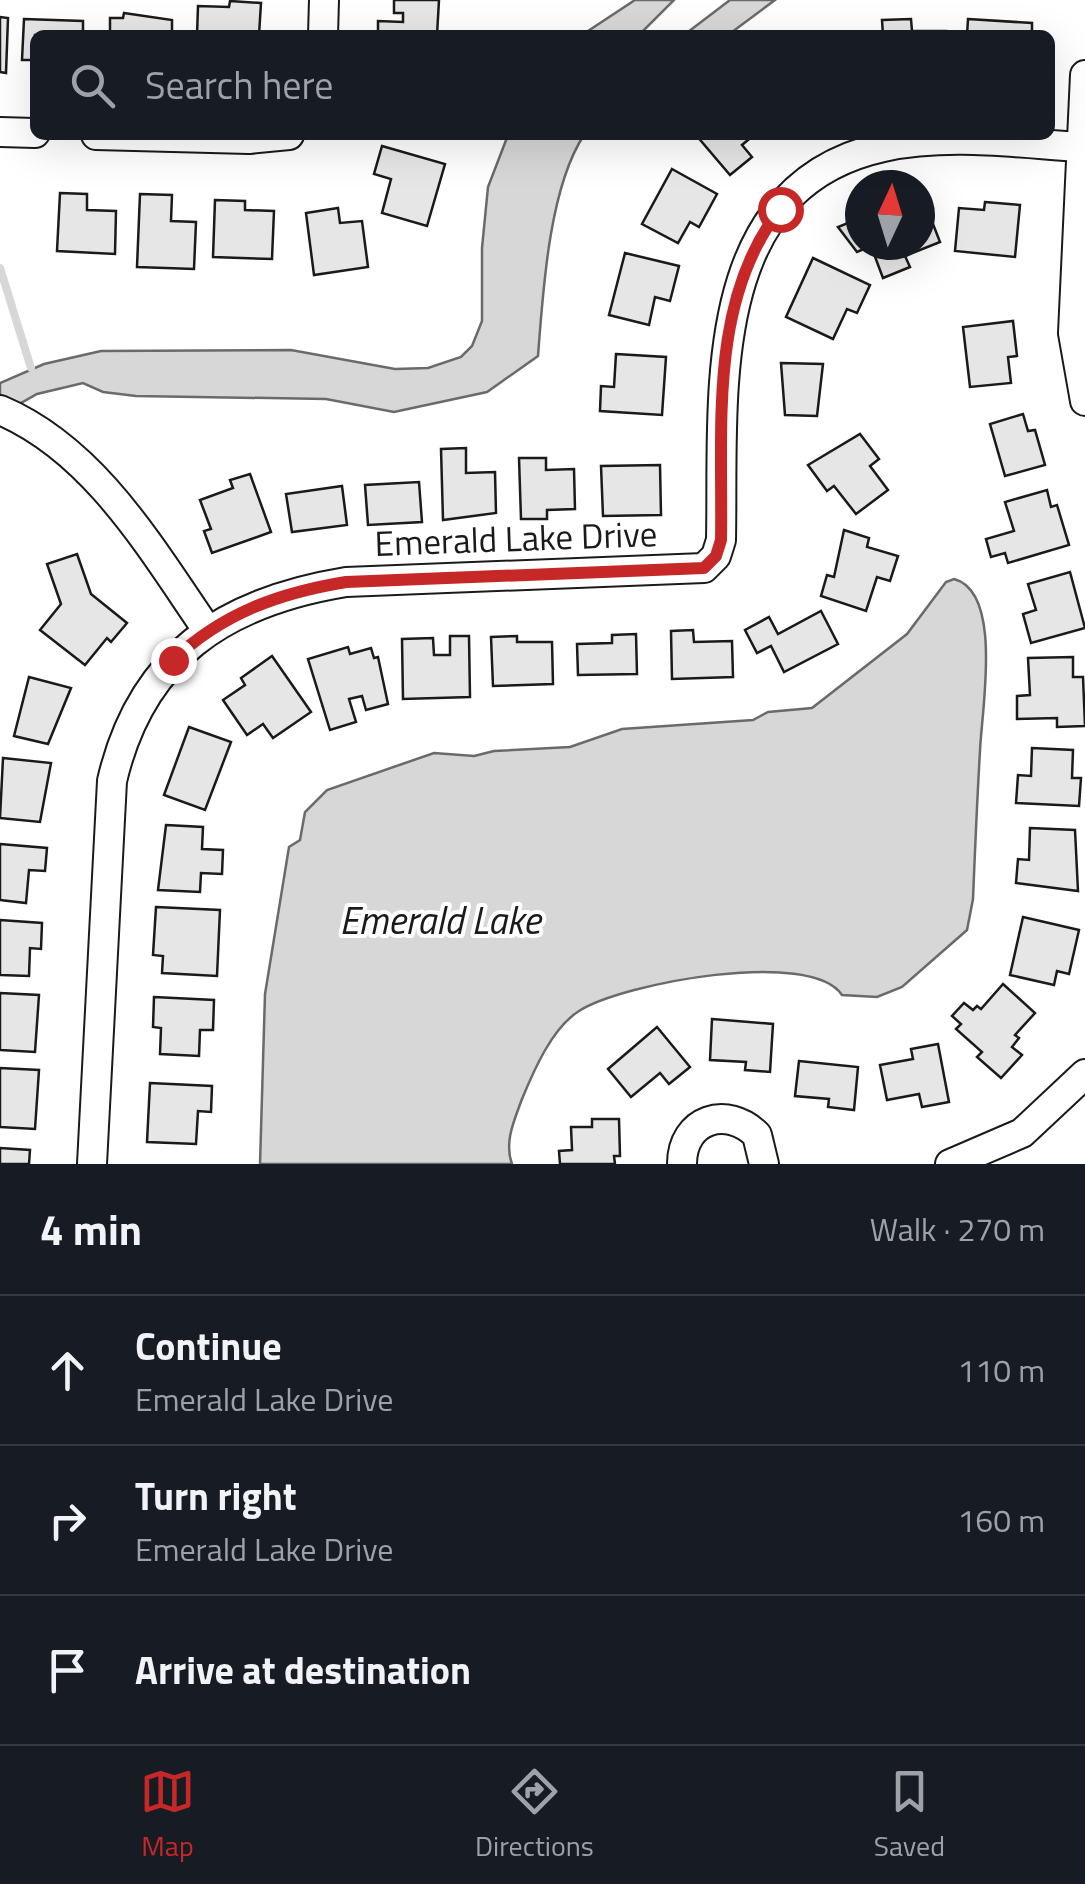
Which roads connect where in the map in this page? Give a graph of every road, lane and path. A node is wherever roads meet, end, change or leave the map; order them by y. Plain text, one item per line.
1 (324, 0) edge
2 (323, 30) edge
3 (1085, 76) edge
4 (0, 132) edge
5 (30, 133) edge
6 (1081, 147) junction
7 (1085, 401) edge
8 (0, 410) edge
9 (208, 631) junction
10 (1079, 1093) edge
11 (770, 1163) edge
12 (92, 1164) edge
13 (682, 1164) edge
14 (950, 1164) edge

1 - 2 street
3 - 6 street
4 - 5 street
6 - 7 street
6 - 9 street, Emerald Lake Drive
8 - 9 street
9 - 12 street, Emerald Lake Drive
10 - 14 street
11 - 13 street

